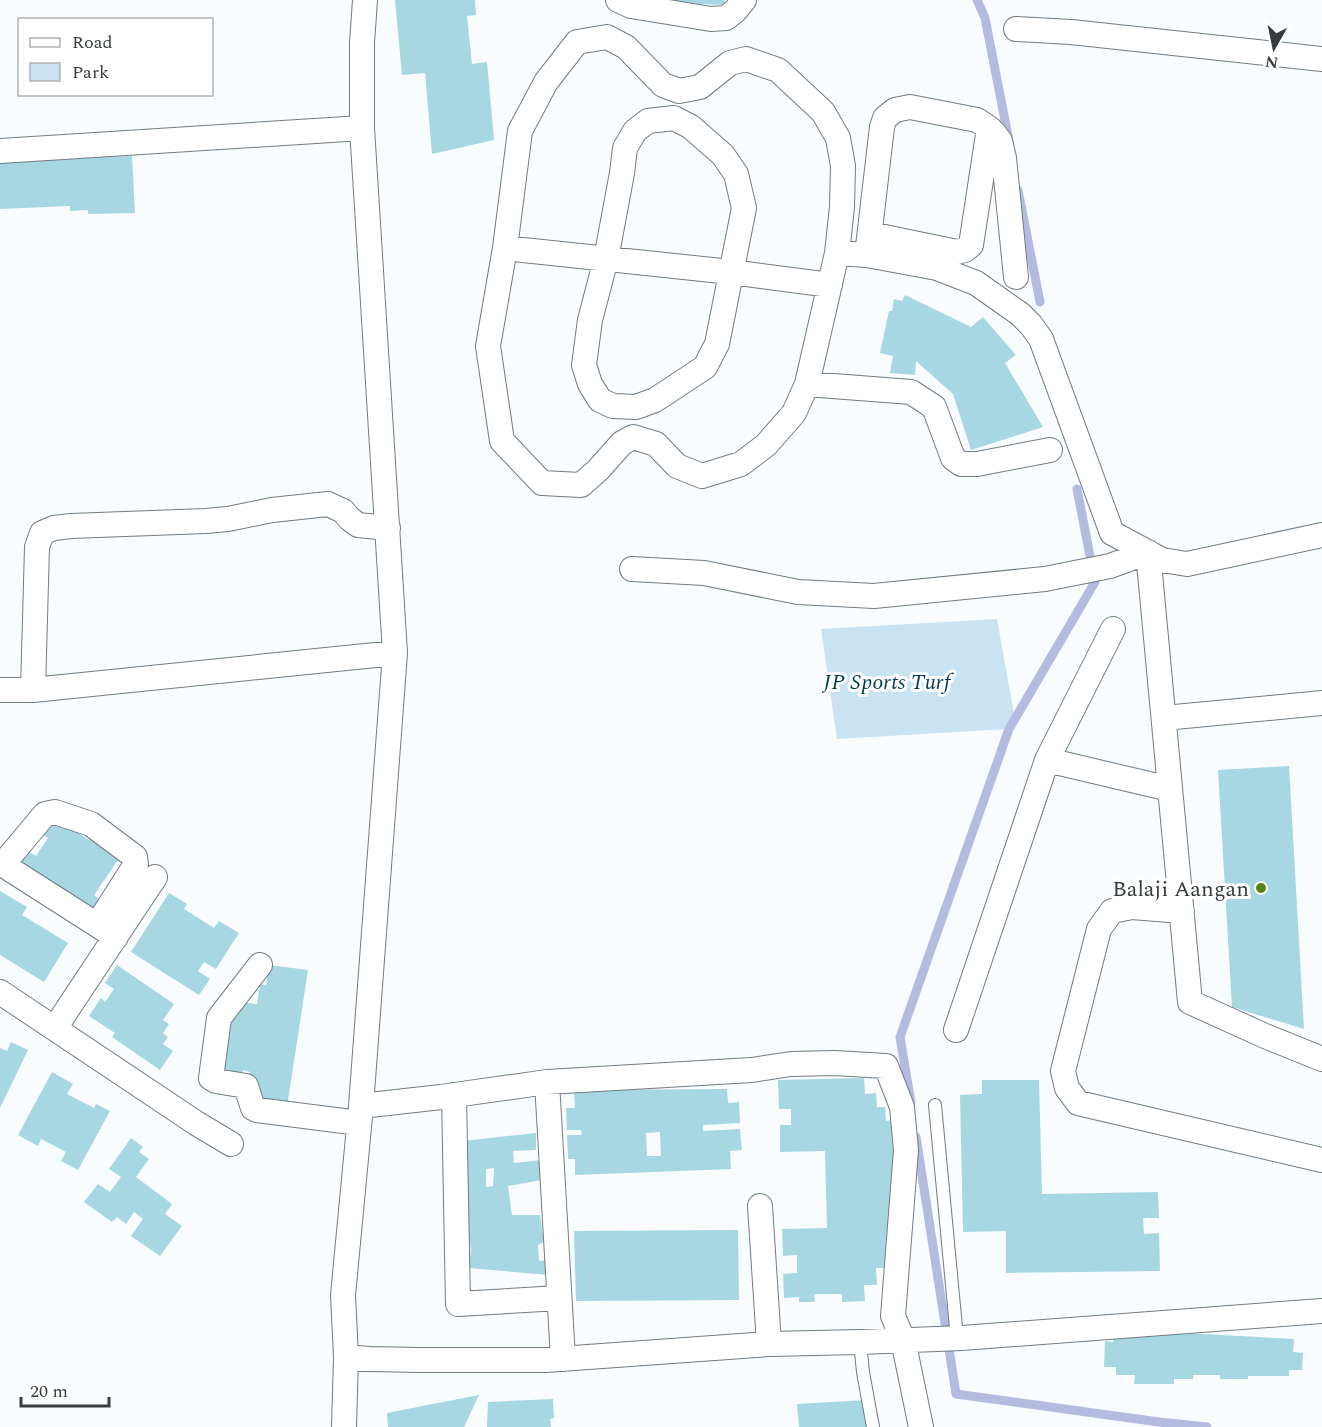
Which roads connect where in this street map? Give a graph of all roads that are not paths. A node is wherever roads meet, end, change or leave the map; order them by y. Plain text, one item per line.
1 (365, 0) edge
2 (618, 0) edge
3 (744, 0) edge
4 (1016, 29) dead end
5 (1322, 58) edge
6 (679, 91) junction
7 (674, 118) junction
8 (362, 128) junction
9 (989, 128) junction
10 (0, 151) edge
11 (869, 244) junction
12 (505, 248) junction
13 (837, 253) junction
14 (606, 260) junction
15 (731, 272) junction
16 (1016, 277) dead end
17 (830, 285) junction
18 (807, 384) junction
19 (636, 408) junction
20 (633, 437) junction
21 (1050, 450) dead end
22 (388, 528) junction
23 (1322, 535) edge
24 (1148, 552) junction
25 (632, 569) dead end
26 (1113, 629) dead end
27 (395, 653) junction
28 (0, 690) edge
29 (33, 690) junction
30 (1322, 703) edge
31 (1164, 718) junction
32 (1047, 760) junction
33 (1170, 789) junction
34 (155, 877) dead end
35 (1182, 911) junction
36 (106, 931) junction
37 (260, 965) dead end
38 (0, 992) edge
39 (56, 1028) junction
40 (956, 1030) dead end
41 (1322, 1059) edge
42 (547, 1082) junction
43 (454, 1095) junction
44 (935, 1105) dead end
45 (360, 1115) junction
46 (231, 1144) dead end
47 (1322, 1160) edge
48 (760, 1206) dead end
49 (559, 1298) junction
50 (1322, 1311) edge
51 (953, 1338) junction
52 (903, 1340) junction
53 (860, 1342) junction
54 (769, 1344) junction
55 (346, 1356) junction
56 (563, 1359) junction
57 (344, 1427) edge
58 (873, 1427) edge
59 (921, 1427) edge

1 - 8 street
2 - 3 street
4 - 5 street
6 - 7 street
6 - 12 street
6 - 13 street
7 - 14 street
7 - 15 street
8 - 10 street
8 - 22 street
9 - 11 street
9 - 11 street
9 - 16 street
11 - 13 street
11 - 24 street
12 - 14 street
12 - 20 street
13 - 17 street
14 - 15 street
14 - 19 street
15 - 17 street
15 - 19 street
17 - 18 street
18 - 20 street
18 - 21 street
19 - 20 street
22 - 27 street
22 - 29 street
23 - 24 street
24 - 25 street
24 - 31 street
26 - 32 street
27 - 29 street
27 - 45 street
28 - 29 street
30 - 31 street
31 - 33 street
32 - 33 street
32 - 40 street
33 - 35 street
34 - 36 street
35 - 41 street
35 - 47 street
36 - 36 street
36 - 39 street
37 - 45 street
38 - 39 street
39 - 46 street
42 - 43 street
42 - 49 street
42 - 52 street
43 - 45 street
43 - 49 street
44 - 51 lane
45 - 55 street
48 - 54 street
49 - 56 street
50 - 51 street
51 - 52 street
52 - 53 street
52 - 59 street
53 - 54 street
53 - 58 lane
54 - 56 street
55 - 56 street
55 - 57 street

